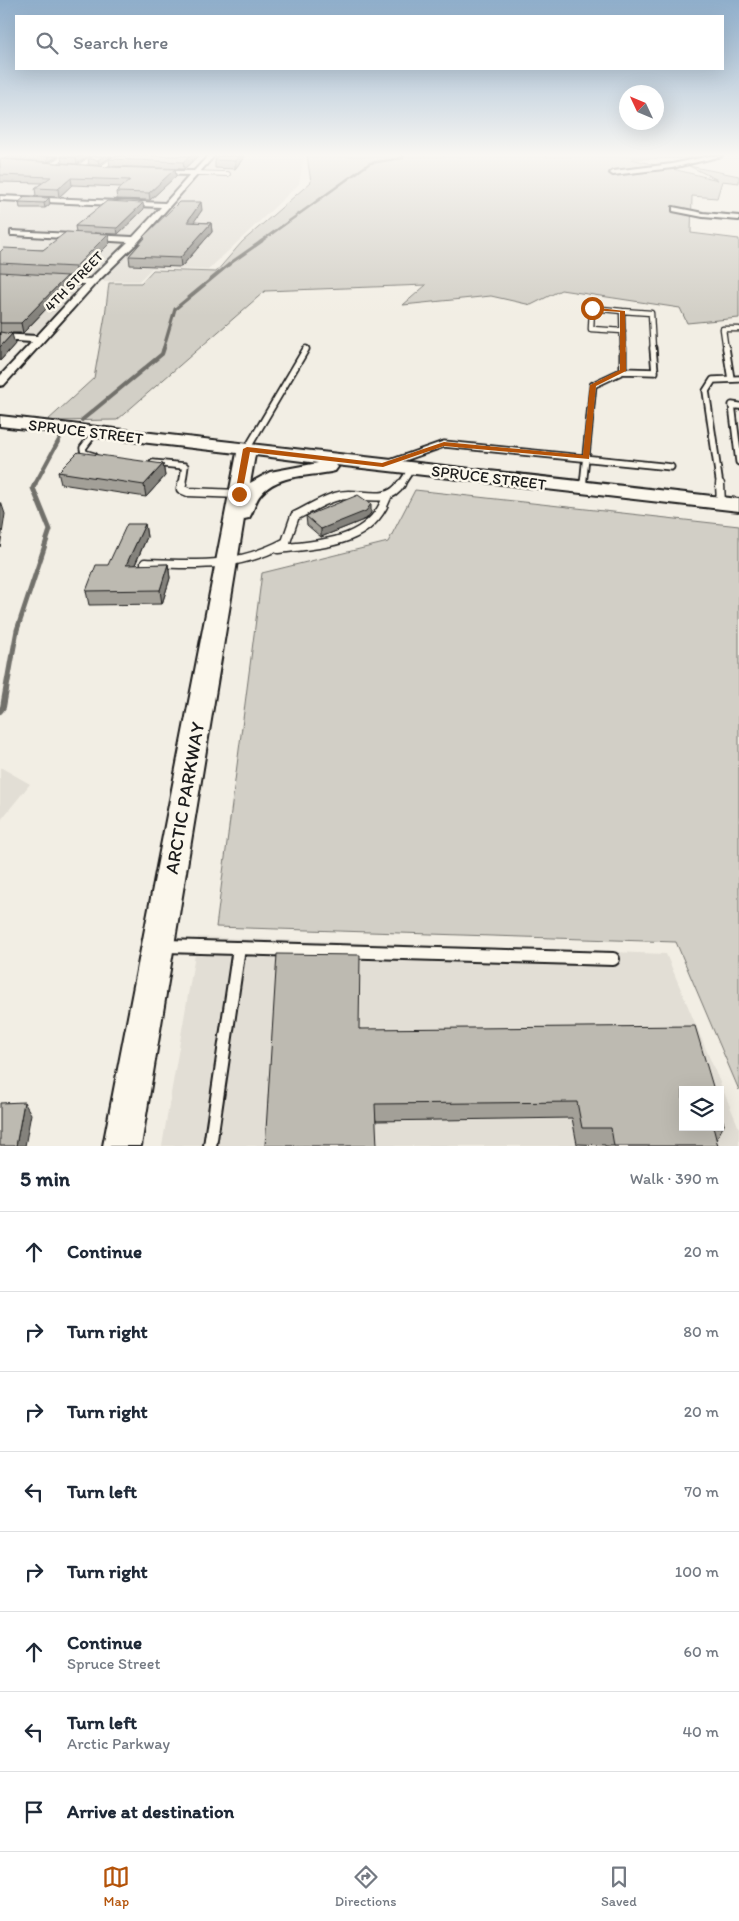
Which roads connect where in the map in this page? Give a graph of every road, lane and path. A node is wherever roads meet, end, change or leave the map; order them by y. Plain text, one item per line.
1 (163, 209) edge
2 (678, 209) edge
3 (739, 218) edge
4 (14, 233) dead end
5 (135, 240) junction
6 (40, 280) edge
7 (92, 282) junction
8 (622, 311) junction
9 (739, 329) edge
10 (623, 331) junction
11 (0, 337) edge
12 (39, 339) junction
13 (306, 349) dead end
14 (623, 371) junction
15 (731, 379) junction
16 (739, 379) edge
17 (0, 383) edge
18 (739, 406) edge
19 (2, 422) edge
20 (736, 423) edge
21 (95, 432) junction
22 (247, 449) junction
23 (102, 457) edge
24 (586, 458) junction
25 (148, 462) edge
26 (739, 462) edge
27 (383, 465) junction
28 (671, 467) dead end
29 (412, 468) junction
30 (583, 488) junction
31 (239, 494) junction
32 (388, 497) junction
33 (721, 503) junction
34 (739, 506) edge
35 (273, 550) junction
36 (145, 563) edge
37 (226, 564) junction
38 (158, 946) junction
39 (239, 948) junction
40 (613, 959) dead end
41 (122, 1146) edge
42 (210, 1146) edge

1 - 5 street, 4TH STREET
2 - 3 street
4 - 5 street
5 - 7 street, 4TH STREET
6 - 7 street
7 - 12 street, 4TH STREET
8 - 10 lane
8 - 10 lane
8 - 14 lane
9 - 15 lane
10 - 14 lane
11 - 12 street
12 - 17 street, 4TH STREET
13 - 22 lane
14 - 24 lane
15 - 16 lane
15 - 33 lane
18 - 20 lane
19 - 21 street, SPRUCE STREET
20 - 26 lane
21 - 22 street, SPRUCE STREET
21 - 23 lane
22 - 27 street, SPRUCE STREET
22 - 31 street, ARCTIC PARKWAY
24 - 27 lane
24 - 28 lane
24 - 30 lane
25 - 31 lane
27 - 29 street, SPRUCE STREET
27 - 37 street
29 - 30 street, SPRUCE STREET
29 - 32 lane
30 - 33 street, SPRUCE STREET
31 - 37 street, ARCTIC PARKWAY
32 - 35 lane
32 - 35 lane
33 - 34 street, SPRUCE STREET
35 - 37 lane
36 - 37 lane
37 - 38 street, ARCTIC PARKWAY
38 - 39 lane
38 - 41 street, ARCTIC PARKWAY
39 - 40 lane
39 - 42 lane

